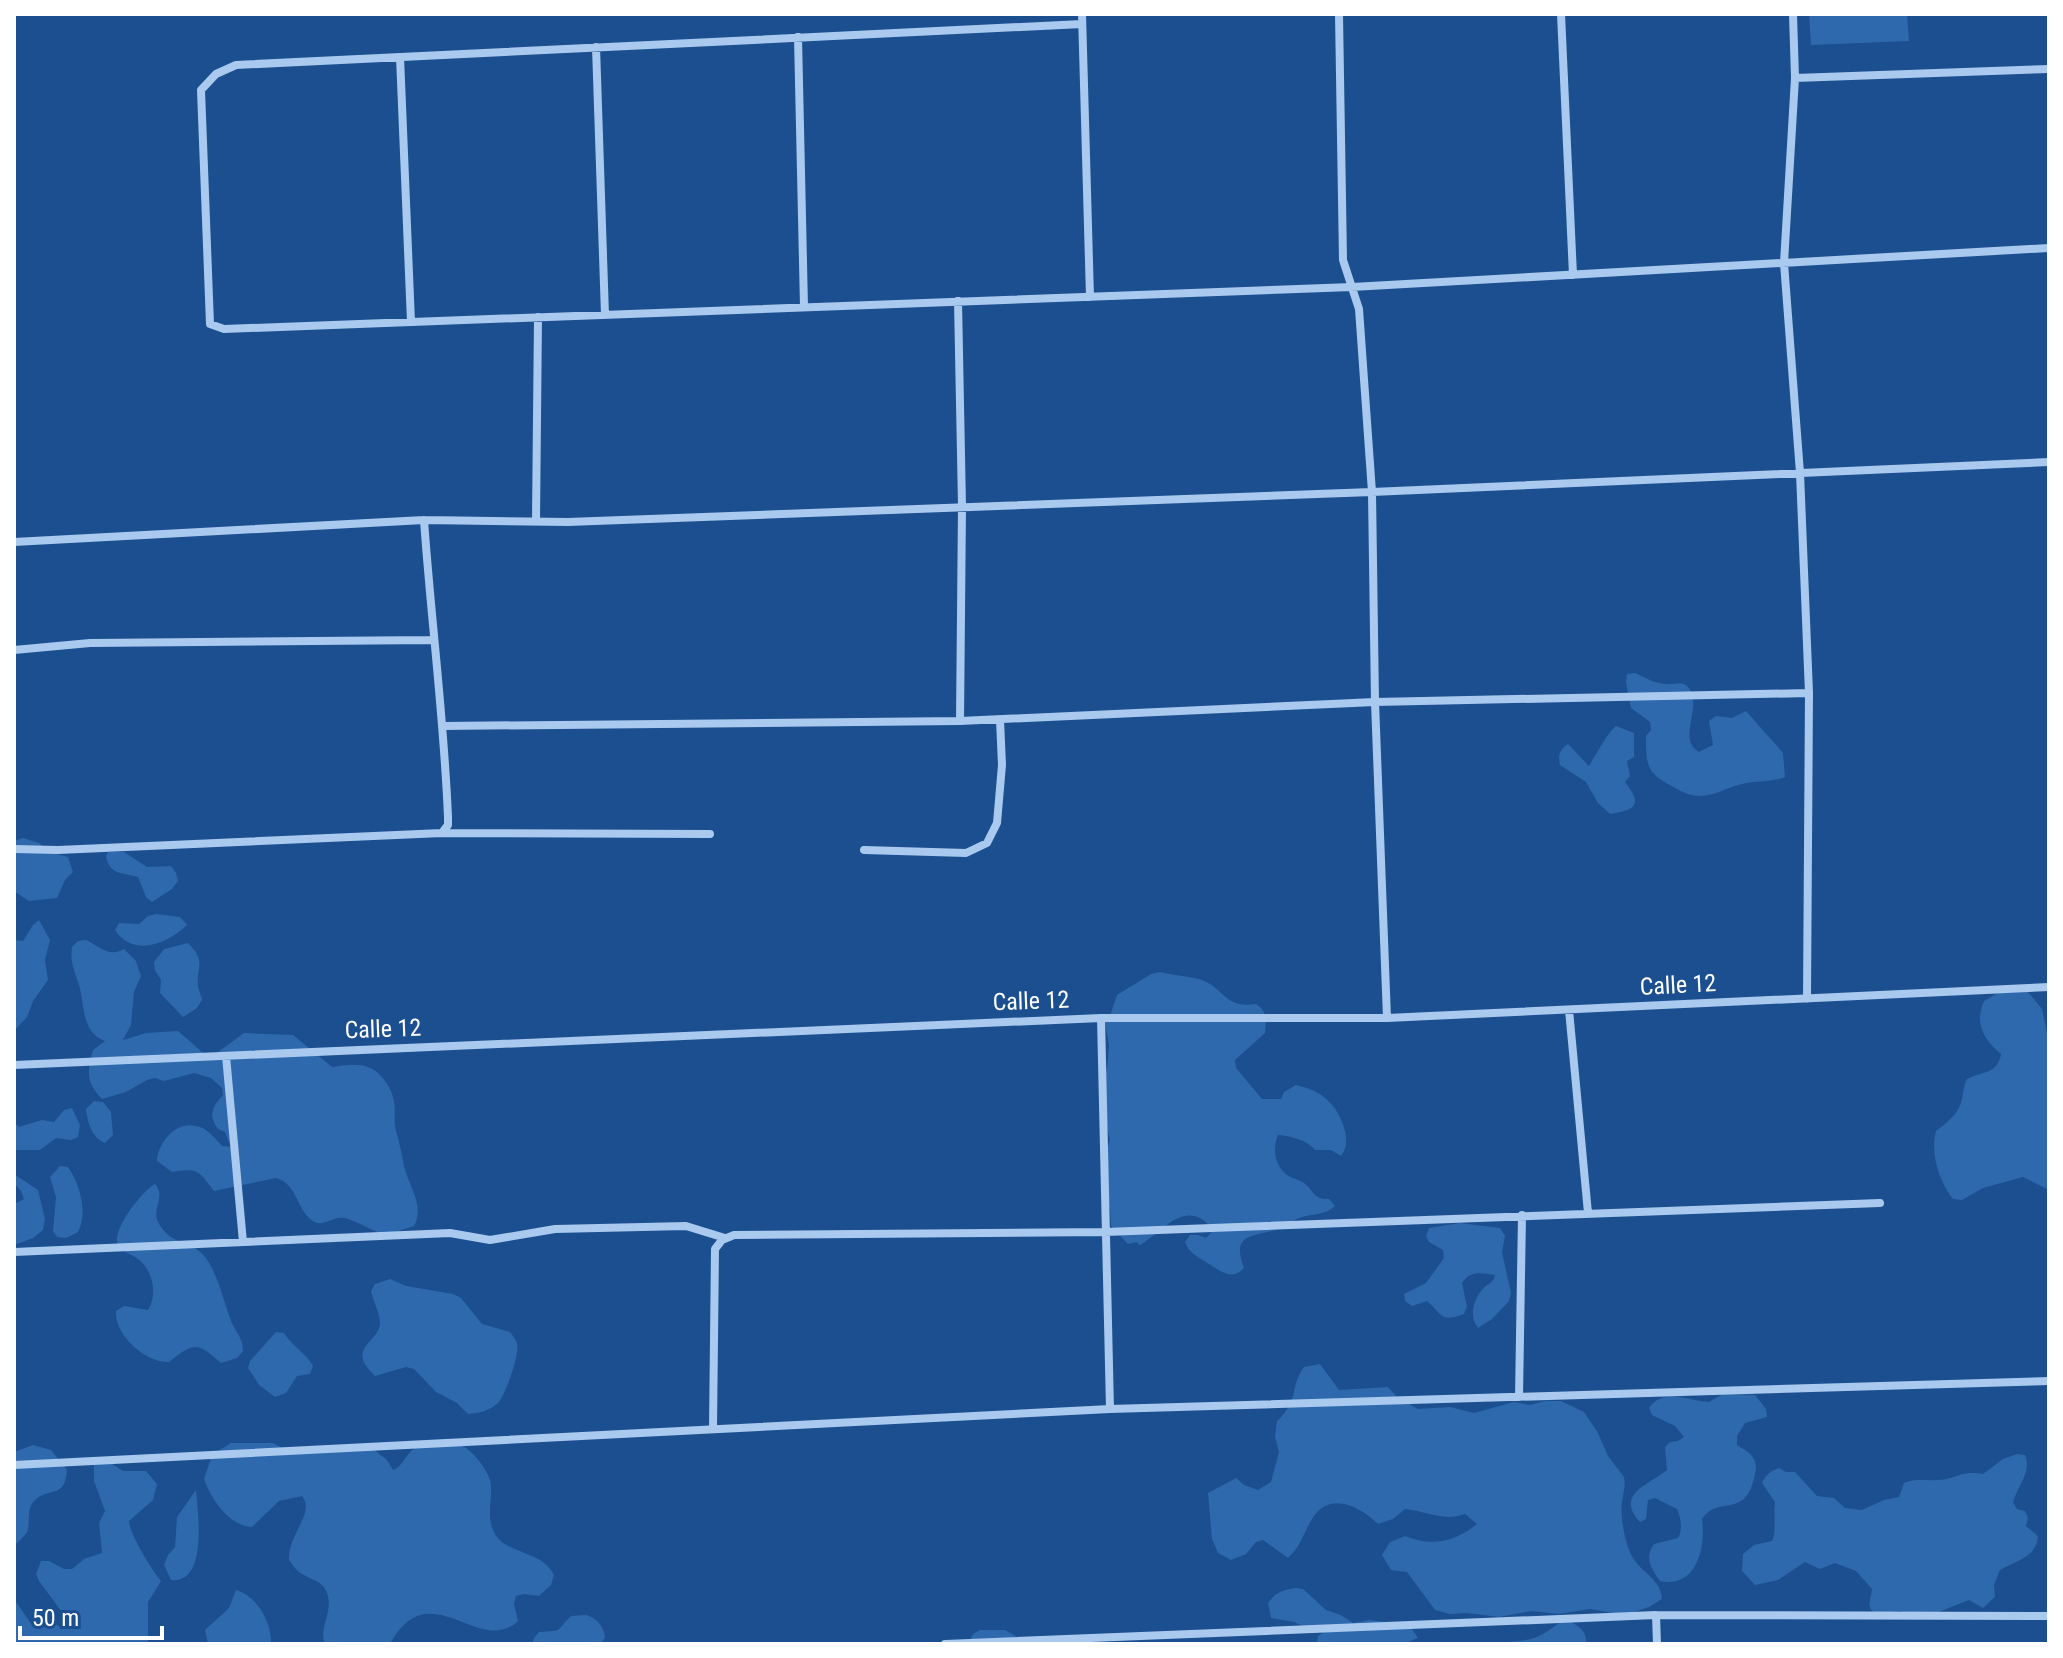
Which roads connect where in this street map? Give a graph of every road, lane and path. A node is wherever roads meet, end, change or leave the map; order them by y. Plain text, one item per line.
1 (1082, 14) edge
2 (1339, 14) edge
3 (1561, 14) edge
4 (1793, 14) edge
5 (1082, 24) junction
6 (798, 37) junction
7 (596, 47) junction
8 (400, 57) junction
9 (2049, 69) edge
10 (1795, 78) junction
11 (2049, 248) edge
12 (1784, 263) junction
13 (1573, 275) junction
14 (1352, 287) junction
15 (1090, 297) junction
16 (958, 301) junction
17 (804, 307) junction
18 (605, 315) junction
19 (538, 317) junction
20 (411, 322) junction
21 (2049, 462) edge
22 (1800, 473) junction
23 (1372, 492) junction
24 (962, 506) junction
25 (424, 520) junction
26 (536, 521) junction
27 (14, 542) edge
28 (433, 640) junction
29 (14, 650) edge
30 (1809, 693) junction
31 (1375, 702) junction
32 (1000, 720) junction
33 (960, 721) junction
34 (444, 726) junction
35 (442, 833) junction
36 (710, 834) dead end
37 (14, 849) edge
38 (864, 850) dead end
39 (2049, 987) edge
40 (1807, 999) junction
41 (1569, 1010) junction
42 (1101, 1018) junction
43 (1387, 1018) junction
44 (226, 1056) junction
45 (14, 1065) edge
46 (1880, 1203) dead end
47 (1588, 1213) junction
48 (1522, 1215) junction
49 (1105, 1232) junction
50 (725, 1238) junction
51 (243, 1242) junction
52 (14, 1252) edge
53 (2049, 1381) edge
54 (1519, 1397) junction
55 (1110, 1409) junction
56 (713, 1429) junction
57 (14, 1465) edge
58 (1656, 1615) junction
59 (2049, 1616) edge
60 (1240, 1632) junction
61 (945, 1644) edge
62 (1240, 1644) edge
63 (1657, 1644) edge

1 - 5 street
2 - 14 street
3 - 13 street
4 - 10 street
5 - 6 street
5 - 15 street
6 - 7 street
6 - 17 street
7 - 8 street
7 - 18 street
8 - 20 street
8 - 20 street
9 - 10 street
10 - 12 street
11 - 12 street
12 - 13 street
12 - 22 street
13 - 14 street
14 - 15 street
14 - 23 street
15 - 16 street
16 - 17 street
16 - 24 street
17 - 18 street
18 - 19 street
19 - 20 street
19 - 26 street
21 - 22 street
22 - 23 street
22 - 30 street
23 - 24 street
23 - 31 street
24 - 26 street
24 - 33 street
25 - 26 street
25 - 27 street
25 - 28 street
28 - 29 street
28 - 34 street
30 - 31 street
30 - 40 street
31 - 32 street
31 - 43 street
32 - 33 street
32 - 38 street
33 - 34 street
34 - 35 street
35 - 36 street
35 - 37 street
39 - 40 street, Calle 12
40 - 41 street, Calle 12
41 - 43 street, Calle 12
41 - 47 street
42 - 43 street, Calle 12
42 - 44 street, Calle 12
42 - 49 street
44 - 45 street, Calle 12
44 - 51 street
46 - 47 street
47 - 48 street
48 - 49 street
48 - 54 street
49 - 50 street
49 - 55 street
50 - 51 street
50 - 56 street
51 - 52 street
53 - 54 street
54 - 55 street
55 - 56 street
56 - 57 street
58 - 59 street
58 - 60 street
58 - 63 street
60 - 61 street
60 - 62 street

